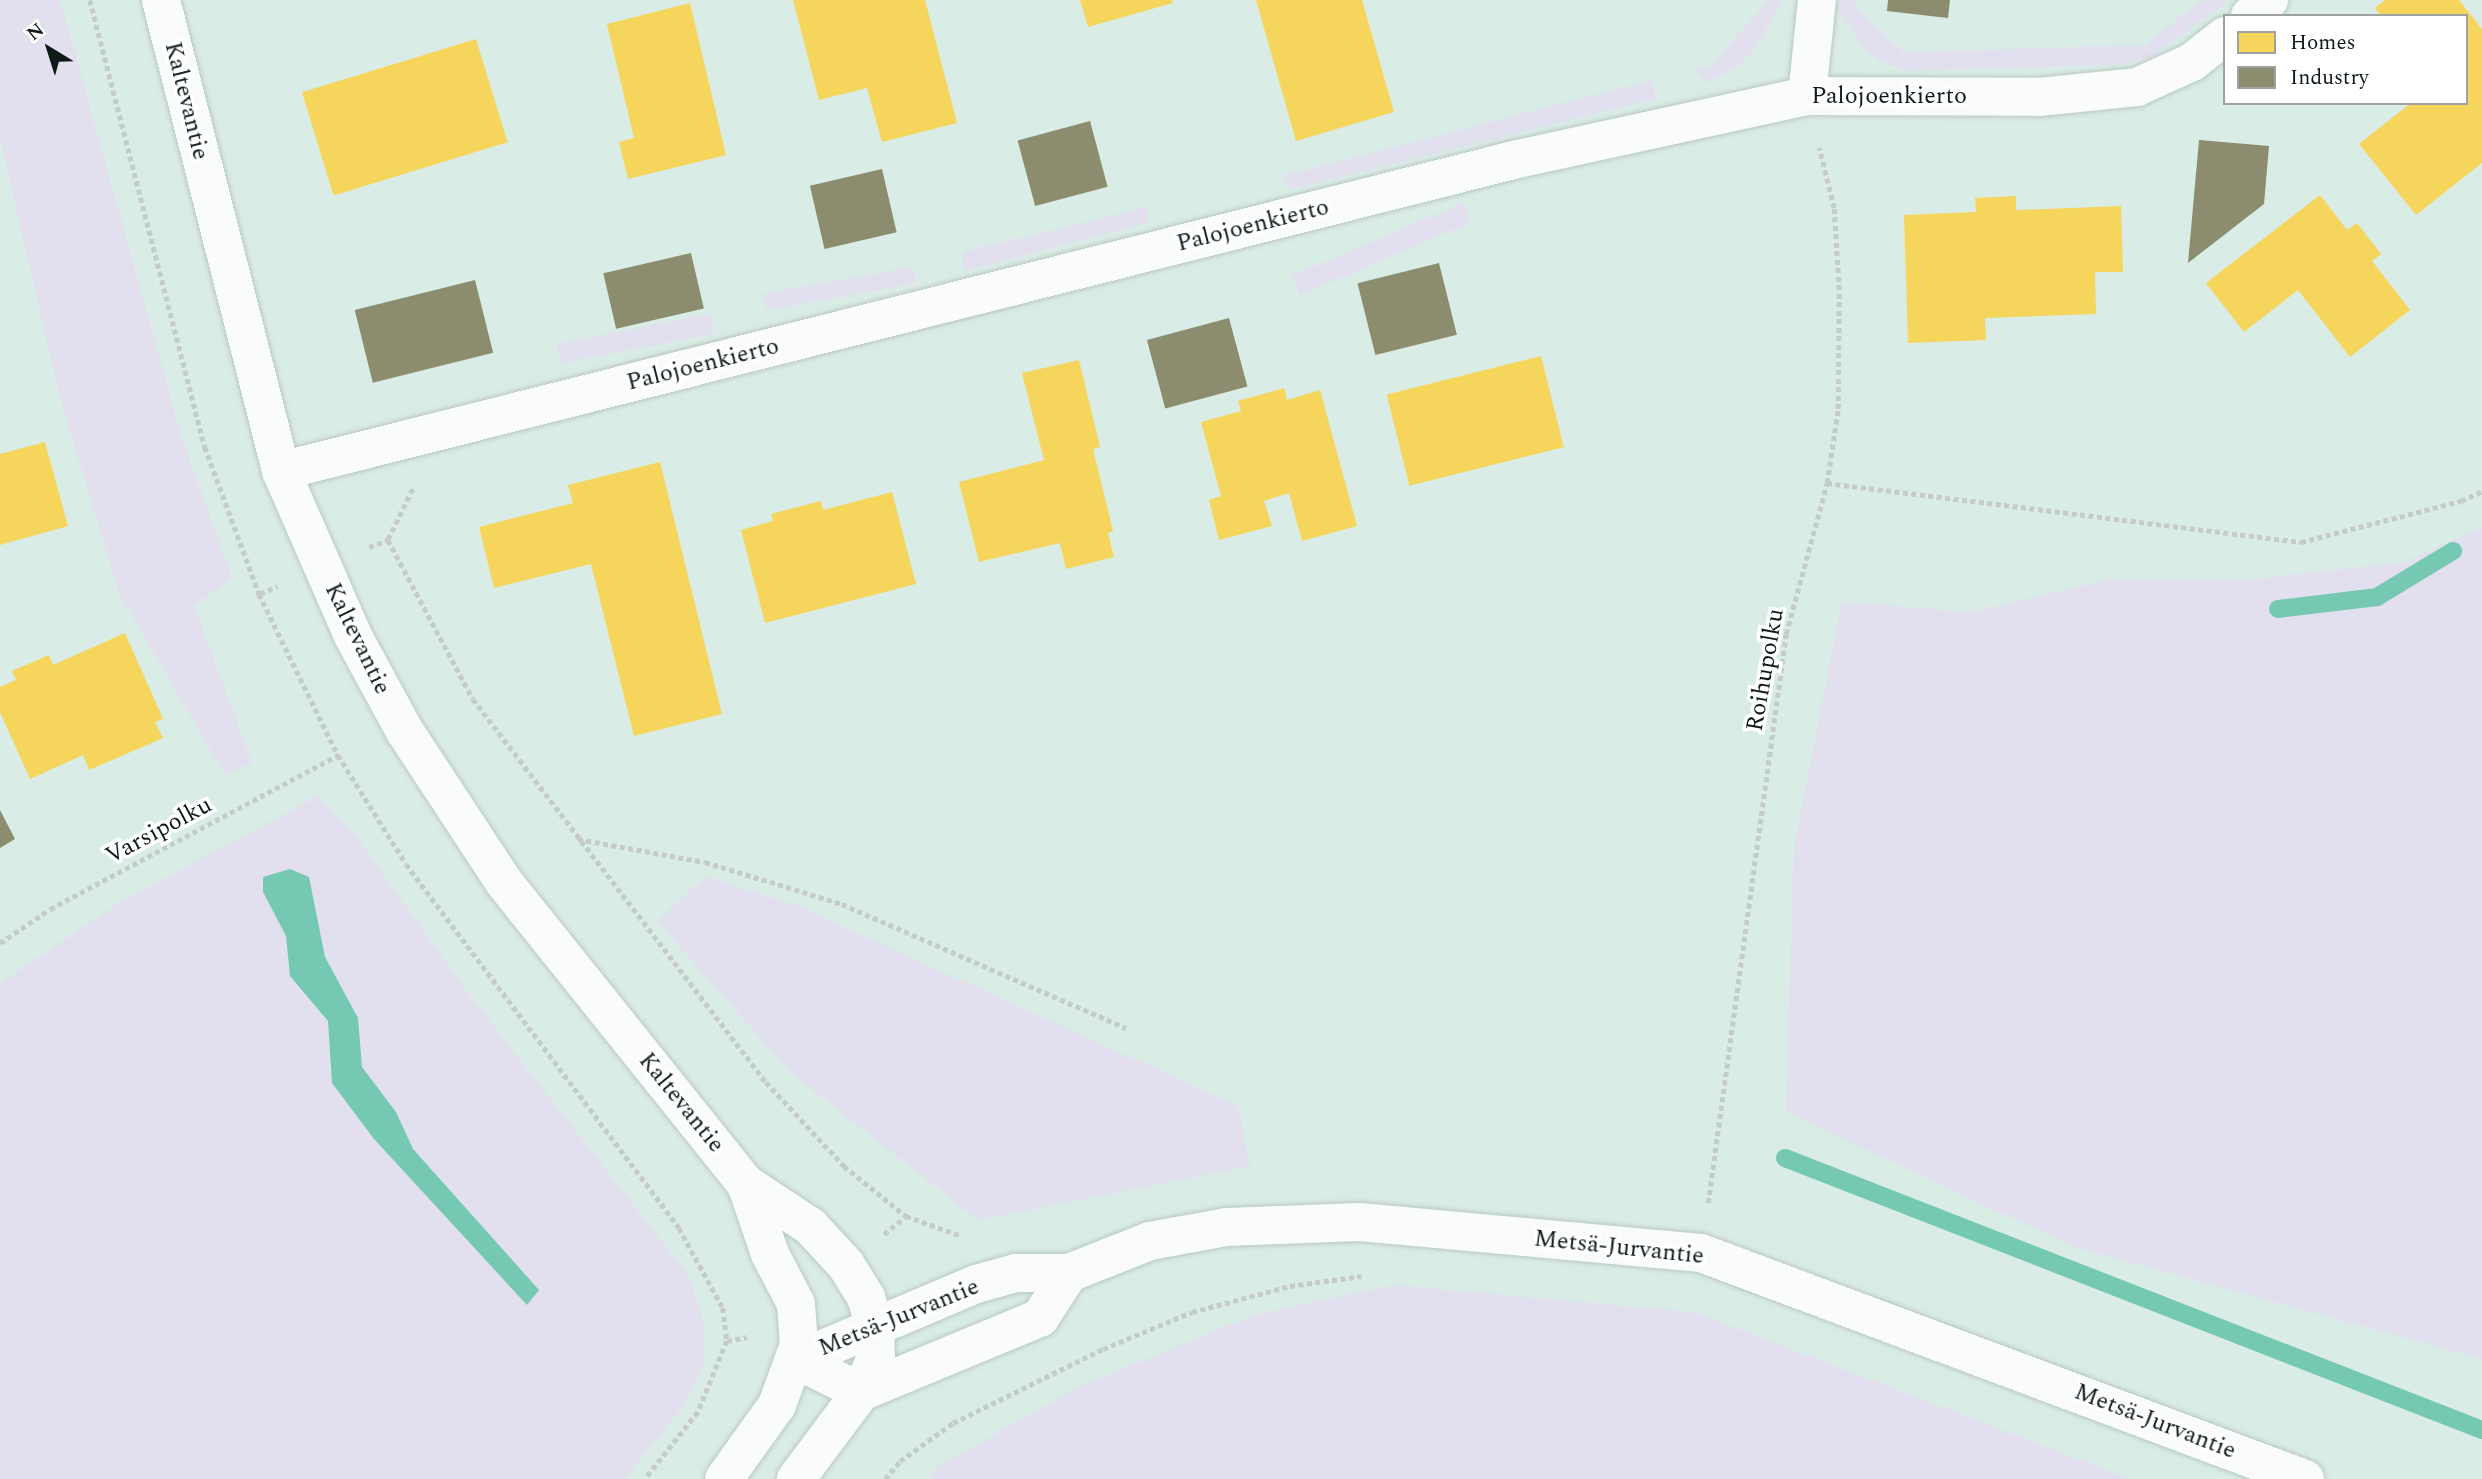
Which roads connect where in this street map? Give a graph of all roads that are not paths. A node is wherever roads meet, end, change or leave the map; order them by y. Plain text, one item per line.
1 (161, 0) edge
2 (1817, 0) edge
3 (2269, 0) edge
4 (2252, 14) edge
5 (2223, 38) edge
6 (1807, 96) junction
7 (281, 471) junction
8 (746, 1184) junction
9 (1069, 1273) junction
10 (875, 1328) junction
11 (797, 1360) junction
12 (861, 1392) junction
13 (724, 1479) edge
14 (796, 1479) edge
15 (2305, 1479) edge

1 - 7 street, Kaltevantie
2 - 6 street
3 - 4 street
5 - 6 street, Palojoenkierto
6 - 7 street, Palojoenkierto
7 - 8 street, Kaltevantie
8 - 10 street, Kaltevantie
8 - 11 street, Kaltevantie
9 - 10 street, Metsä-Jurvantie
9 - 12 street
9 - 15 street, Metsä-Jurvantie
10 - 11 street, Metsä-Jurvantie
10 - 12 street, Kaltevantie
11 - 12 street, Metsä-Jurvantie
11 - 13 street, Kaltevantie
12 - 14 street, Kaltevantie

